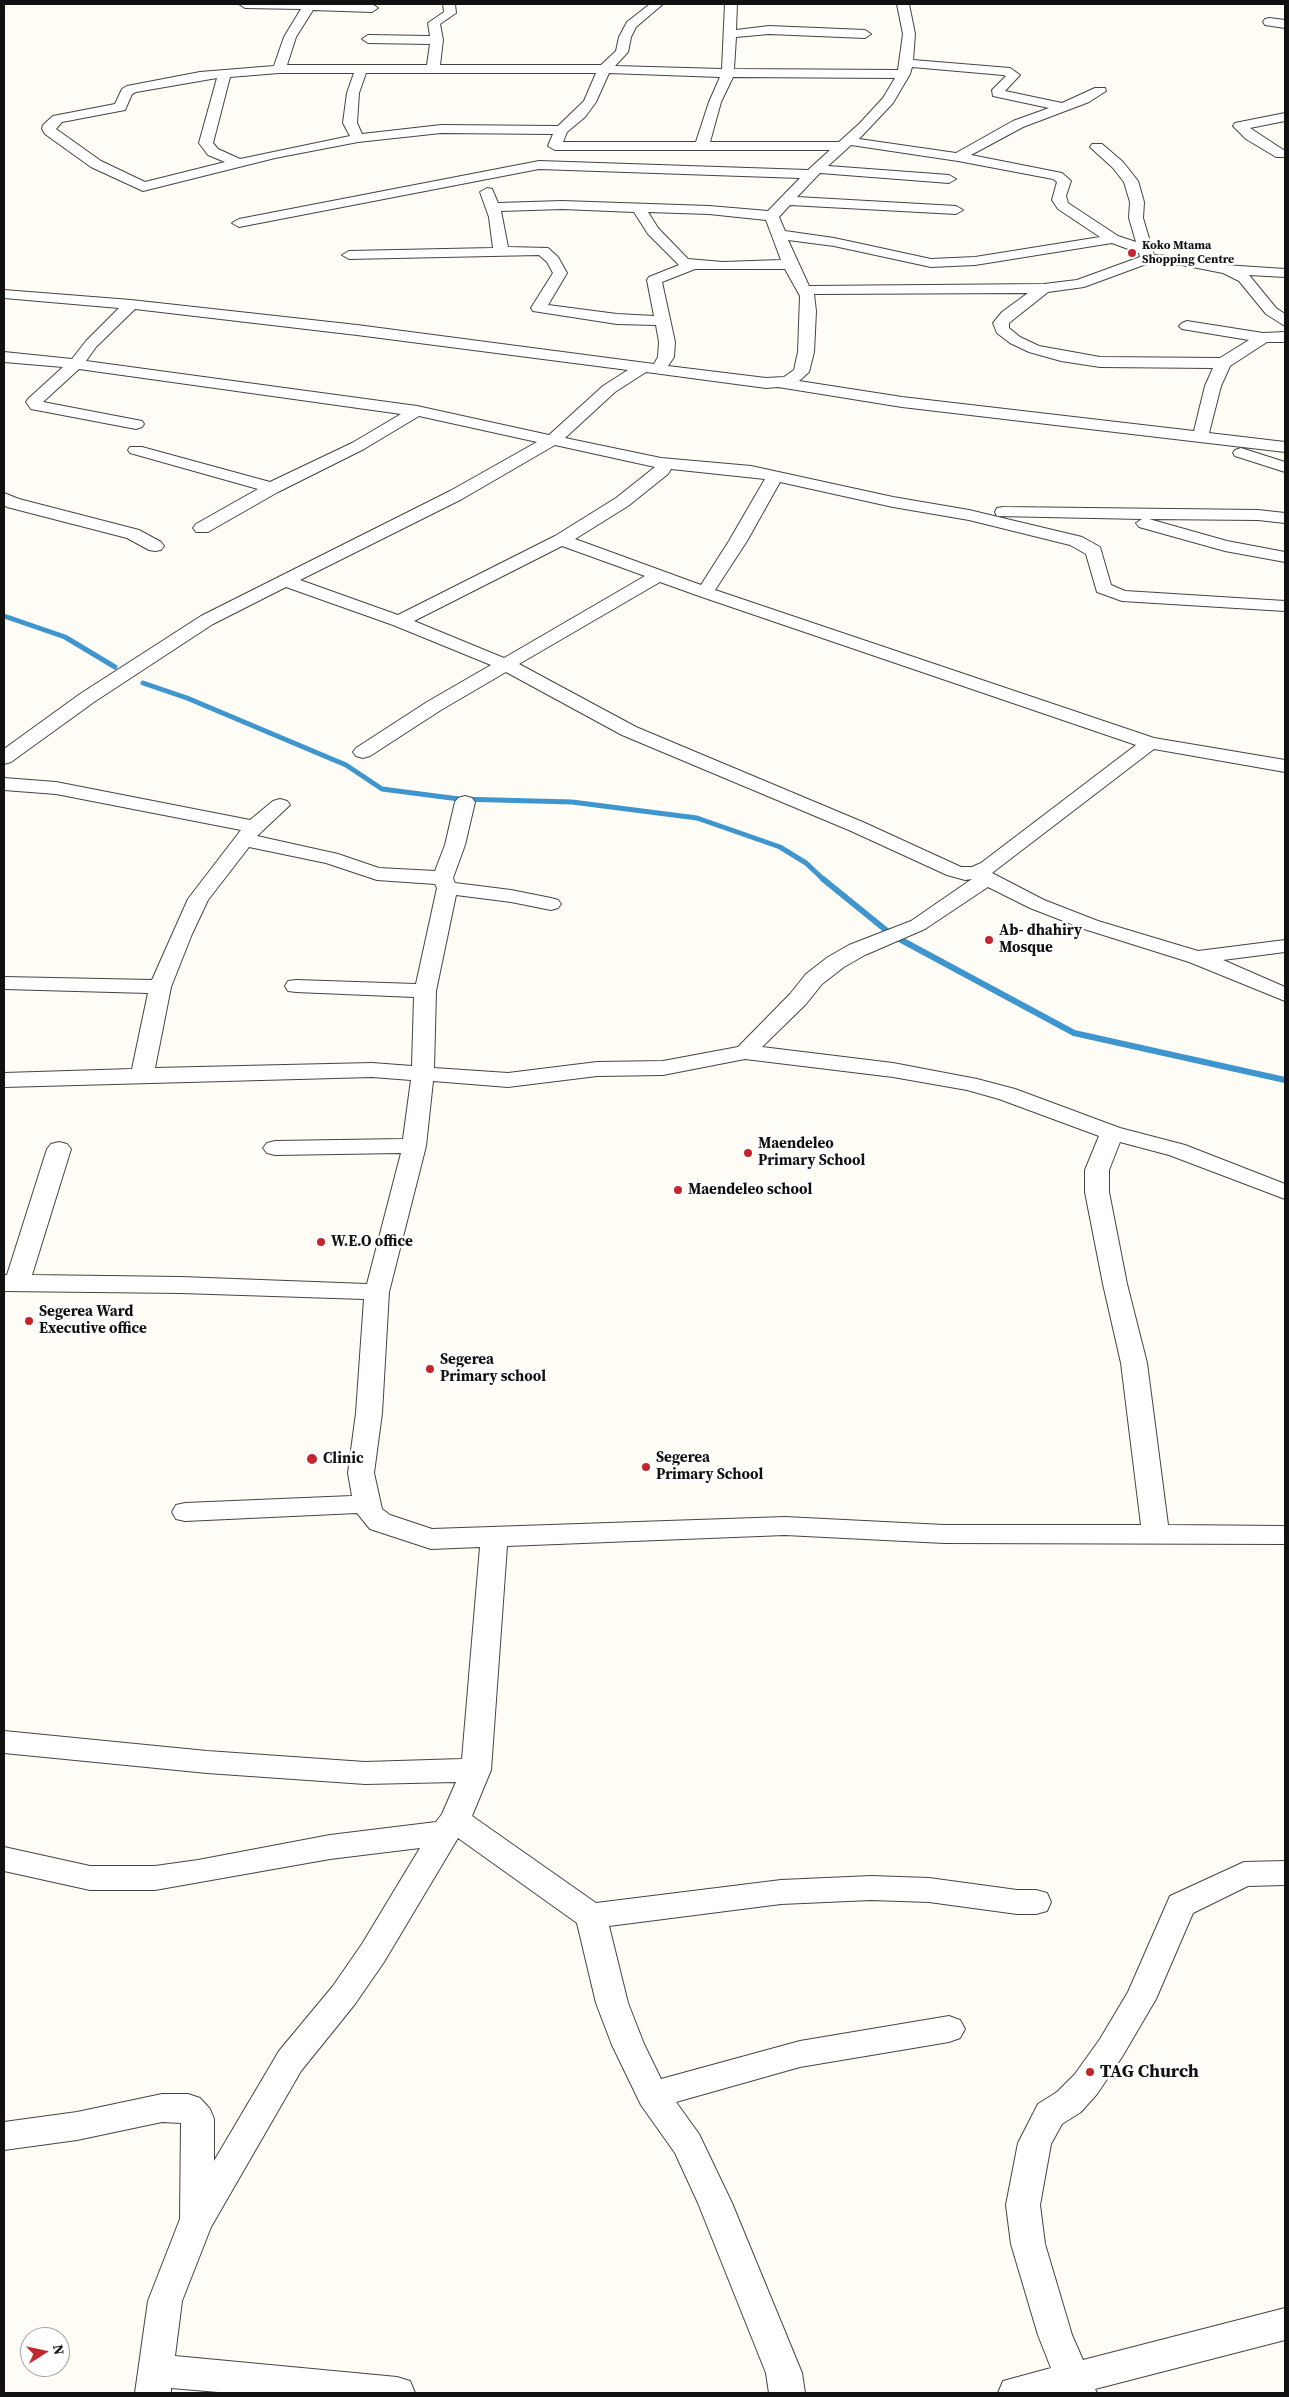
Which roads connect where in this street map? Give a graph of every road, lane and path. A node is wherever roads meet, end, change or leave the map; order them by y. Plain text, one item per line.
1 (245, 4) edge
2 (450, 4) edge
3 (657, 4) edge
4 (731, 4) edge
5 (903, 4) edge
6 (309, 7) junction
7 (372, 8) dead end
8 (1269, 22) dead end
9 (1285, 24) edge
10 (731, 34) junction
11 (865, 34) dead end
12 (368, 38) dead end
13 (437, 40) junction
14 (905, 68) junction
15 (279, 69) junction
16 (604, 69) junction
17 (361, 70) junction
18 (433, 70) junction
19 (728, 73) junction
20 (225, 74) junction
21 (1100, 91) dead end
22 (1063, 107) junction
23 (1285, 118) edge
24 (561, 130) junction
25 (358, 138) junction
26 (845, 144) junction
27 (702, 145) junction
28 (555, 146) junction
29 (1097, 147) dead end
30 (1281, 154) dead end
31 (958, 157) junction
32 (238, 162) junction
33 (556, 164) junction
34 (814, 171) junction
35 (475, 177) junction
36 (949, 179) dead end
37 (785, 201) junction
38 (492, 207) junction
39 (640, 208) junction
40 (956, 210) dead end
41 (772, 216) junction
42 (239, 223) dead end
43 (777, 234) junction
44 (1114, 239) junction
45 (501, 251) junction
46 (349, 254) dead end
47 (1146, 255) junction
48 (1285, 261) edge
49 (790, 264) junction
50 (693, 265) junction
51 (1224, 269) junction
52 (1263, 272) junction
53 (1285, 273) edge
54 (1044, 288) junction
55 (804, 290) junction
56 (4, 294) edge
57 (131, 304) junction
58 (662, 321) junction
59 (1285, 322) edge
60 (1187, 326) dead end
61 (1285, 337) edge
62 (1263, 338) junction
63 (4, 356) edge
64 (1223, 363) junction
65 (76, 364) junction
66 (650, 369) junction
67 (780, 383) junction
68 (417, 411) junction
69 (136, 424) dead end
70 (1200, 438) junction
71 (554, 439) junction
72 (1220, 440) junction
73 (1285, 447) edge
74 (136, 450) dead end
75 (662, 463) junction
76 (1285, 467) edge
77 (775, 476) junction
78 (272, 488) junction
79 (4, 498) edge
80 (969, 515) junction
81 (1285, 518) edge
82 (202, 528) dead end
83 (1052, 534) junction
84 (561, 540) junction
85 (155, 546) dead end
86 (1285, 557) edge
87 (658, 576) junction
88 (286, 581) junction
89 (705, 592) junction
90 (1285, 606) edge
91 (399, 621) junction
92 (506, 665) junction
93 (1150, 743) junction
94 (363, 752) dead end
95 (4, 758) edge
96 (1285, 766) edge
97 (4, 784) edge
98 (466, 802) dead end
99 (280, 806) dead end
100 (249, 834) junction
101 (982, 876) junction
102 (445, 883) junction
103 (551, 904) dead end
104 (1285, 946) edge
105 (1197, 958) junction
106 (4, 983) edge
107 (296, 986) dead end
108 (160, 987) junction
109 (425, 991) junction
110 (1285, 995) edge
111 (745, 1052) junction
112 (423, 1072) junction
113 (142, 1074) junction
114 (4, 1080) edge
115 (1112, 1133) junction
116 (414, 1146) junction
117 (59, 1148) dead end
118 (275, 1148) dead end
119 (1285, 1192) edge
120 (10, 1283) edge
121 (377, 1292) junction
122 (366, 1502) junction
123 (186, 1512) dead end
124 (1285, 1535) edge
125 (1156, 1536) junction
126 (494, 1538) junction
127 (4, 1742) edge
128 (476, 1770) junction
129 (450, 1827) junction
130 (4, 1859) edge
131 (1285, 1873) edge
132 (1036, 1902) dead end
133 (591, 1916) junction
134 (949, 2029) dead end
135 (654, 2096) junction
136 (4, 2136) edge
137 (196, 2222) junction
138 (1285, 2324) edge
139 (154, 2382) edge
140 (1076, 2385) edge
141 (396, 2393) edge
142 (787, 2393) edge
143 (1016, 2393) edge

1 - 6 street
2 - 13 street
3 - 16 street
4 - 10 street
5 - 14 street
6 - 7 street
6 - 15 street
8 - 9 street
10 - 11 street
10 - 19 street
12 - 13 street
13 - 18 street
14 - 19 street
14 - 22 street
14 - 26 street
15 - 17 street
15 - 20 street
16 - 18 street
16 - 19 street
16 - 24 street
17 - 18 street
17 - 25 street
19 - 27 street
20 - 32 street
20 - 32 street
21 - 22 street
22 - 31 street
23 - 30 street
24 - 25 street
24 - 28 street
25 - 32 street
26 - 27 street
26 - 31 street
26 - 34 street
27 - 28 street
28 - 33 street
29 - 47 street
31 - 44 street
33 - 34 street
33 - 35 street
34 - 36 street
34 - 37 street
35 - 38 street
35 - 42 street
37 - 40 street
37 - 41 street
38 - 39 street
38 - 45 street
39 - 41 street
39 - 50 street
41 - 43 street
43 - 44 street
43 - 49 street
44 - 47 street
45 - 46 street
45 - 58 street
47 - 51 street
47 - 54 street
48 - 52 street
49 - 50 street
49 - 55 street
50 - 58 street
51 - 52 street
51 - 59 street
52 - 53 street
54 - 55 street
54 - 64 street
55 - 67 street
56 - 57 street
57 - 65 street
57 - 66 street
58 - 66 street
60 - 62 street
61 - 62 street
62 - 64 street
63 - 65 street
64 - 70 street
65 - 68 street
65 - 69 street
66 - 67 street
66 - 71 street
67 - 70 street
68 - 71 street
68 - 78 street
70 - 72 street
71 - 75 street
71 - 88 street
72 - 73 street
72 - 76 street
74 - 78 street
75 - 77 street
75 - 84 street
77 - 80 street
77 - 89 street
78 - 82 street
79 - 85 street
80 - 81 street
80 - 83 street
83 - 86 street
83 - 90 street
84 - 87 street
84 - 91 street
87 - 89 street
87 - 92 street
88 - 91 street
88 - 95 street
89 - 93 street
91 - 92 street
92 - 94 street
92 - 101 street
93 - 96 street
93 - 101 street
97 - 100 street
98 - 102 street
99 - 100 street
100 - 102 street
100 - 108 street
101 - 105 street
101 - 111 street
102 - 103 street
102 - 109 street
104 - 105 street
105 - 110 street
106 - 108 street
107 - 109 street
108 - 113 street
109 - 112 street
111 - 112 street
111 - 115 street
112 - 113 street
112 - 116 street
113 - 114 street
115 - 119 street
115 - 125 street
116 - 118 street
116 - 121 street
117 - 120 street
120 - 121 street
121 - 122 street
122 - 123 street
122 - 126 street
124 - 125 street
125 - 126 street
126 - 128 street
127 - 128 street
128 - 129 street
129 - 130 street
129 - 133 street
129 - 137 street
131 - 140 street
132 - 133 street
133 - 135 street
134 - 135 street
135 - 142 street
136 - 137 street
137 - 139 street
138 - 140 street
139 - 141 street
140 - 143 street

